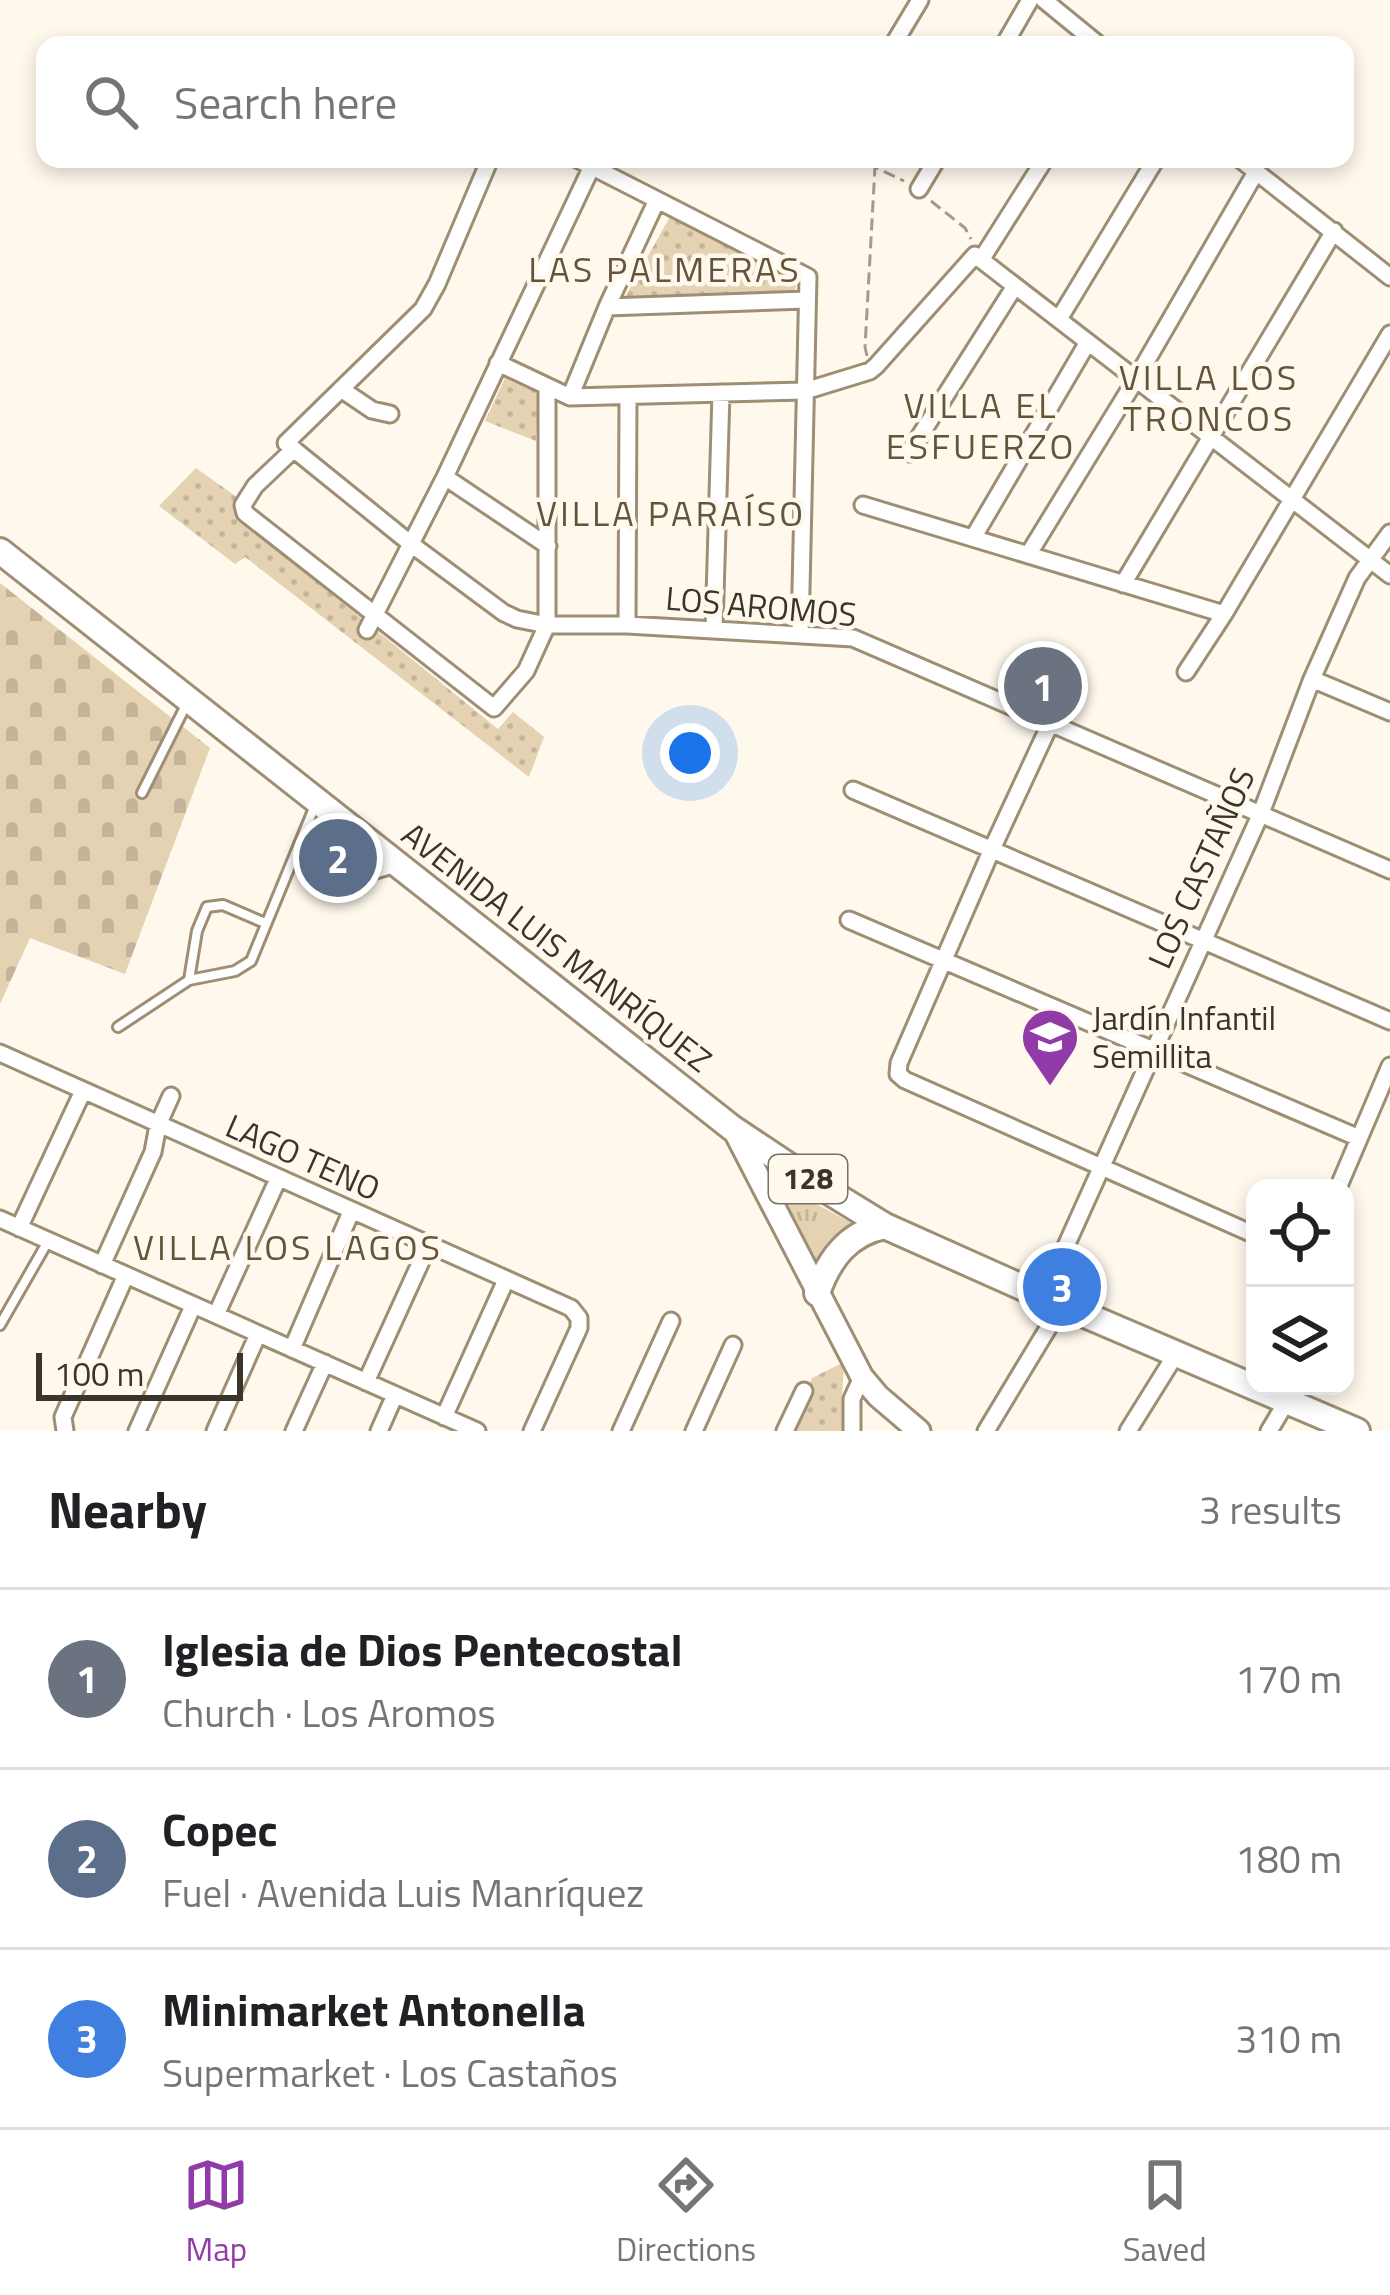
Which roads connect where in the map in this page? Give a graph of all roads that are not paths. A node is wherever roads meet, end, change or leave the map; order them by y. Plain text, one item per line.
1 (920, 0) edge
2 (1030, 0) edge
3 (1044, 0) edge
4 (898, 36) edge
5 (1009, 36) edge
6 (1088, 36) edge
7 (486, 168) edge
8 (585, 168) edge
9 (599, 168) edge
10 (932, 168) edge
11 (1039, 168) edge
12 (1150, 168) edge
13 (1251, 168) edge
14 (1256, 172) junction
15 (919, 189) road end
16 (657, 200) junction
17 (1334, 231) junction
18 (978, 257) junction
19 (1390, 277) edge
20 (1015, 286) junction
21 (807, 300) junction
22 (607, 307) junction
23 (1058, 319) junction
24 (1390, 334) edge
25 (1088, 342) junction
26 (498, 363) junction
27 (1136, 379) junction
28 (548, 386) junction
29 (341, 389) junction
30 (805, 392) junction
31 (721, 393) junction
32 (628, 395) junction
33 (570, 397) junction
34 (390, 414) dead end
35 (1210, 435) junction
36 (290, 446) junction
37 (909, 453) dead end
38 (445, 477) junction
39 (1291, 498) junction
40 (863, 505) dead end
41 (1390, 533) edge
42 (973, 538) junction
43 (411, 544) junction
44 (548, 546) junction
45 (0, 551) edge
46 (1028, 555) junction
47 (1370, 559) junction
48 (1390, 575) edge
49 (1123, 584) junction
50 (1224, 614) junction
51 (371, 622) junction
52 (547, 625) junction
53 (627, 626) junction
54 (714, 630) junction
55 (800, 634) junction
56 (1186, 672) dead end
57 (1312, 679) junction
58 (189, 698) junction
59 (1390, 712) edge
60 (1051, 722) junction
61 (853, 790) dead end
62 (142, 793) dead end
63 (323, 804) junction
64 (1261, 813) junction
65 (992, 850) junction
66 (401, 866) junction
67 (1390, 870) edge
68 (849, 920) dead end
69 (265, 923) junction
70 (1202, 940) junction
71 (943, 960) junction
72 (189, 980) junction
73 (1390, 1021) edge
74 (118, 1027) dead end
75 (1153, 1050) junction
76 (2, 1060) edge
77 (1390, 1066) edge
78 (83, 1091) junction
79 (171, 1096) dead end
80 (158, 1125) junction
81 (732, 1128) junction
82 (1359, 1138) junction
83 (1101, 1167) junction
84 (278, 1179) junction
85 (1342, 1179) edge
86 (350, 1212) junction
87 (0, 1219) edge
88 (885, 1226) junction
89 (19, 1228) junction
90 (1246, 1231) edge
91 (48, 1241) junction
92 (428, 1246) junction
93 (102, 1265) junction
94 (126, 1275) junction
95 (506, 1280) junction
96 (817, 1293) junction
97 (1052, 1301) junction
98 (193, 1306) junction
99 (216, 1315) junction
100 (671, 1321) dead end
101 (0, 1324) edge
102 (258, 1334) junction
103 (733, 1345) dead end
104 (292, 1349) junction
105 (1176, 1354) junction
106 (325, 1363) junction
107 (862, 1377) junction
108 (366, 1382) junction
109 (1246, 1382) edge
110 (804, 1391) dead end
111 (395, 1394) junction
112 (1275, 1395) edge
113 (1287, 1401) junction
114 (444, 1417) junction
115 (65, 1431) edge
116 (137, 1431) edge
117 (215, 1431) edge
118 (294, 1431) edge
119 (379, 1431) edge
120 (477, 1431) edge
121 (532, 1431) edge
122 (621, 1431) edge
123 (694, 1431) edge
124 (785, 1431) edge
125 (852, 1431) edge
126 (919, 1431) edge
127 (986, 1431) edge
128 (1128, 1431) edge
129 (1269, 1431) edge
130 (1357, 1431) edge

1 - 4 street
2 - 5 street
3 - 6 street
7 - 29 street
8 - 26 street
9 - 16 street
10 - 15 street
11 - 18 street
12 - 23 street
13 - 14 street
14 - 17 street
14 - 27 street
16 - 21 street
16 - 22 street
17 - 19 street
17 - 35 street
18 - 20 street
18 - 30 street
20 - 23 street
20 - 37 street
21 - 22 street
21 - 30 street
22 - 33 street
23 - 25 street
24 - 39 street
25 - 27 street
25 - 42 street
26 - 28 street
26 - 38 street
27 - 35 street
27 - 46 street
28 - 33 street
28 - 44 street
29 - 34 street
29 - 36 street
30 - 31 street
30 - 55 street
31 - 32 street
31 - 54 street
32 - 33 street
32 - 53 street
35 - 39 street
35 - 49 street
36 - 43 street, LOS AROMOS
36 - 51 street
38 - 43 street
38 - 44 street
39 - 47 street
39 - 50 street
40 - 42 street
41 - 47 street, LOS CASTAÑOS
42 - 46 street
43 - 51 street
43 - 52 street, LOS AROMOS
44 - 52 street
45 - 58 main road, AVENIDA LUIS MANRÍQUEZ
46 - 49 street
47 - 48 street
47 - 57 street, LOS CASTAÑOS
49 - 50 street
50 - 56 street
51 - 52 street
52 - 53 street, LOS AROMOS
53 - 54 street, LOS AROMOS
54 - 55 street, LOS AROMOS
55 - 60 street, LOS AROMOS
57 - 59 street
57 - 64 street, LOS CASTAÑOS
58 - 62 lane
58 - 63 main road, AVENIDA LUIS MANRÍQUEZ
60 - 64 street, LOS AROMOS
60 - 65 street
61 - 65 street
63 - 66 main road, AVENIDA LUIS MANRÍQUEZ
63 - 66 lane
63 - 69 lane
64 - 67 street, LOS AROMOS
64 - 70 street, LOS CASTAÑOS
65 - 70 street
65 - 71 street
66 - 81 main road, AVENIDA LUIS MANRÍQUEZ
68 - 71 street
69 - 72 lane
69 - 72 lane
70 - 73 street
70 - 75 street, LOS CASTAÑOS
71 - 75 street
71 - 83 street
72 - 74 lane
75 - 82 street
75 - 83 street, LOS CASTAÑOS
76 - 78 street, LAGO TENO
77 - 82 street
78 - 80 street, LAGO TENO
78 - 89 street
79 - 80 street
80 - 84 street, LAGO TENO
80 - 93 street
81 - 88 main road, 128
81 - 96 main road
82 - 85 street
83 - 90 street
83 - 97 street, LOS CASTAÑOS
84 - 86 street, LAGO TENO
84 - 99 street
86 - 92 street, LAGO TENO
86 - 104 street
87 - 89 street
88 - 96 main road
88 - 97 main road, 128
89 - 91 street
91 - 93 street
91 - 101 lane
92 - 95 street, LAGO TENO
92 - 108 street
93 - 94 street
94 - 98 street
94 - 115 street
95 - 114 street
95 - 121 street, LAGO TENO
96 - 107 main road
97 - 105 main road, 128
97 - 127 street, LOS CASTAÑOS
98 - 99 street
98 - 116 street
99 - 102 street
100 - 122 street
102 - 104 street
102 - 117 street
103 - 123 street
104 - 106 street
105 - 109 main road, 128
105 - 128 street
106 - 108 street
106 - 118 street
107 - 125 street
107 - 126 main road
108 - 111 street
110 - 124 street
111 - 114 street
111 - 119 street
112 - 113 main road, 128
113 - 129 street
113 - 130 main road, 128
114 - 120 street

